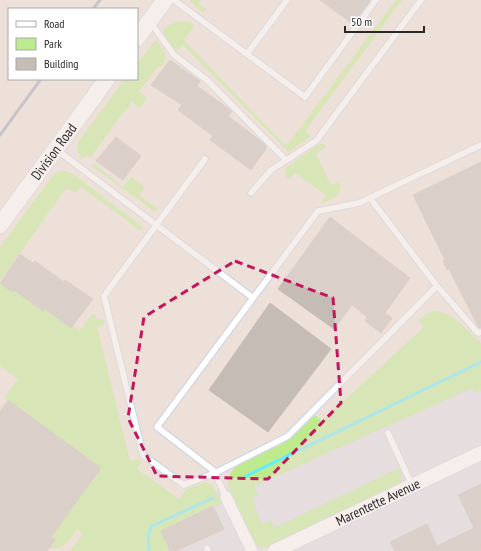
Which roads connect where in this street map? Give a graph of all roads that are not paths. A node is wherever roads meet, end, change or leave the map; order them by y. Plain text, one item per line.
1 (165, 0) edge
2 (174, 0) edge
3 (287, 0) edge
4 (376, 0) edge
5 (421, 0) edge
6 (150, 21) junction
7 (138, 37) edge
8 (247, 54) junction
9 (106, 80) edge
10 (481, 145) edge
11 (56, 149) junction
12 (205, 159) dead end
13 (286, 160) junction
14 (251, 193) dead end
15 (370, 198) junction
16 (0, 225) edge
17 (156, 225) junction
18 (437, 286) junction
19 (253, 298) junction
20 (481, 332) edge
21 (388, 433) dead end
22 (481, 453) edge
23 (215, 473) junction
24 (413, 486) junction
25 (226, 497) joint
26 (252, 551) edge
27 (275, 551) edge

1 - 6 main road
2 - 8 lane
3 - 8 lane
4 - 8 lane
5 - 13 lane
6 - 7 main road
6 - 13 lane
9 - 11 main road, Division Road
10 - 15 lane
11 - 16 main road, Division Road
11 - 17 lane
12 - 17 lane
13 - 14 lane
15 - 18 lane
15 - 19 lane
17 - 19 lane
17 - 23 lane
18 - 20 lane
18 - 23 lane
19 - 23 lane
21 - 24 lane
22 - 24 street, Marentette Avenue
23 - 25 lane
24 - 27 street, Marentette Avenue
25 - 26 street

